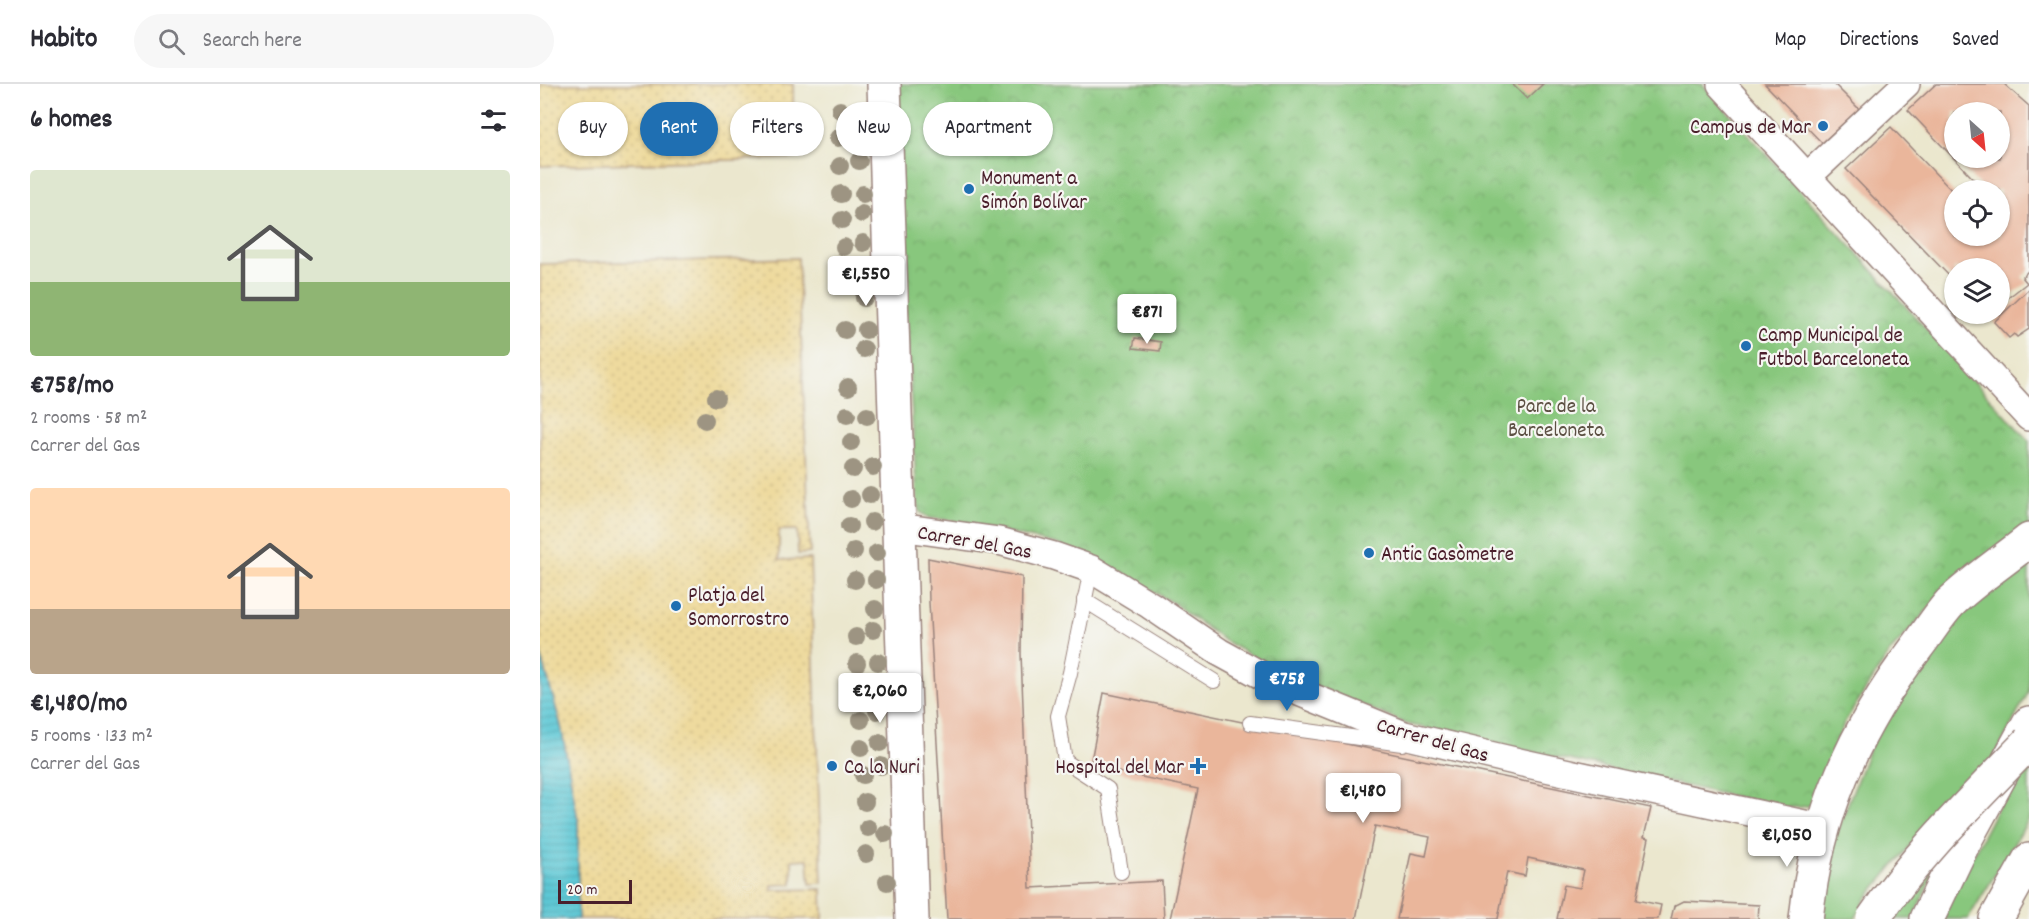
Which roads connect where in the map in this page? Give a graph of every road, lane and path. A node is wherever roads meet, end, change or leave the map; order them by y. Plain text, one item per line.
1 (884, 84) edge
2 (1721, 84) edge
3 (1906, 84) edge
4 (1808, 176) junction
5 (2029, 417) edge
6 (899, 528) junction
7 (2029, 540) edge
8 (1091, 569) junction
9 (1084, 600) junction
10 (1214, 681) dead end
11 (1250, 723) dead end
12 (2029, 723) edge
13 (2029, 742) edge
14 (1503, 759) junction
15 (1823, 828) junction
16 (2029, 860) edge
17 (1121, 872) dead end
18 (912, 919) edge
19 (1806, 919) edge
20 (1873, 919) edge
21 (1927, 919) edge
22 (1996, 919) edge

1 - 6 main road
2 - 4 street
3 - 4 street
4 - 5 street
6 - 8 street, Carrer del Gas
6 - 18 main road
7 - 15 main road
8 - 9 lane
8 - 14 street, Carrer del Gas
9 - 10 lane
9 - 17 lane
11 - 14 lane
12 - 21 main road
13 - 20 main road, bridge
14 - 15 street, Carrer del Gas
15 - 19 main road
16 - 22 main road

